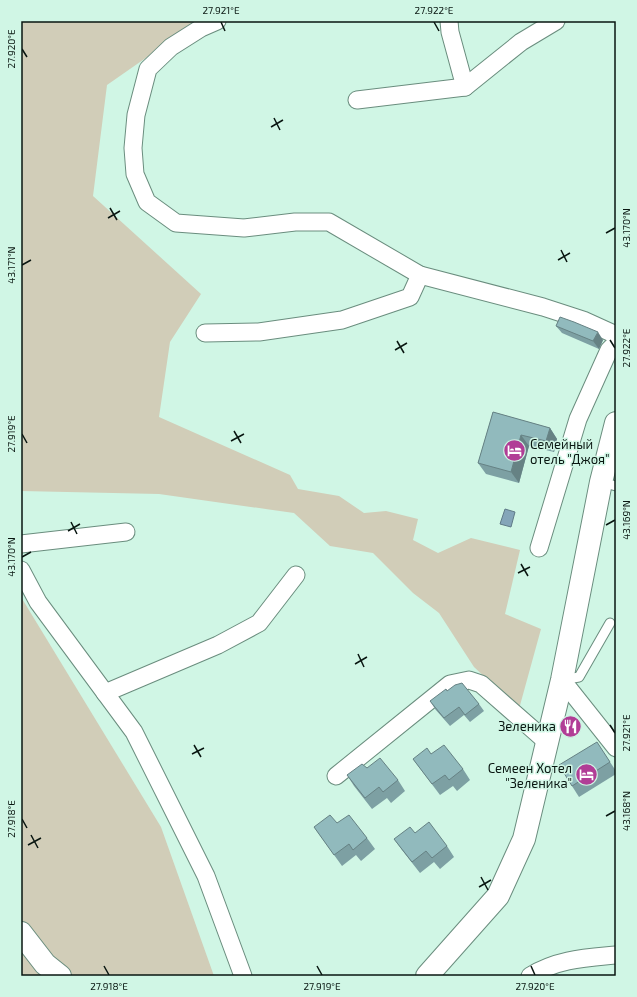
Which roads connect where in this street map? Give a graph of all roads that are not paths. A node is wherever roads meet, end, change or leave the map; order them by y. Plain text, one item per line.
1 (217, 21) edge
2 (449, 21) edge
3 (556, 21) edge
4 (465, 87) junction
5 (357, 100) dead end
6 (420, 275) junction
7 (205, 333) dead end
8 (616, 335) edge
9 (616, 343) edge
10 (616, 423) edge
11 (609, 484) edge
12 (126, 532) dead end
13 (21, 544) edge
14 (539, 548) dead end
15 (21, 570) edge
16 (296, 575) dead end
17 (610, 623) dead end
18 (562, 680) junction
19 (105, 693) junction
20 (547, 742) junction
21 (616, 748) edge
22 (336, 776) dead end
23 (21, 933) edge
24 (616, 955) edge
25 (552, 971) edge
26 (60, 976) edge
27 (243, 976) edge
28 (427, 976) edge
29 (530, 976) edge

1 - 6 street
2 - 4 street
3 - 4 street
4 - 5 street
6 - 7 street
6 - 8 street
9 - 14 street
10 - 11 main road
11 - 18 main road
12 - 13 street
15 - 19 street
16 - 19 street
17 - 18 lane
18 - 20 main road
18 - 21 street
19 - 27 street
20 - 22 street
20 - 28 main road
23 - 26 main road
24 - 25 street
25 - 29 street

